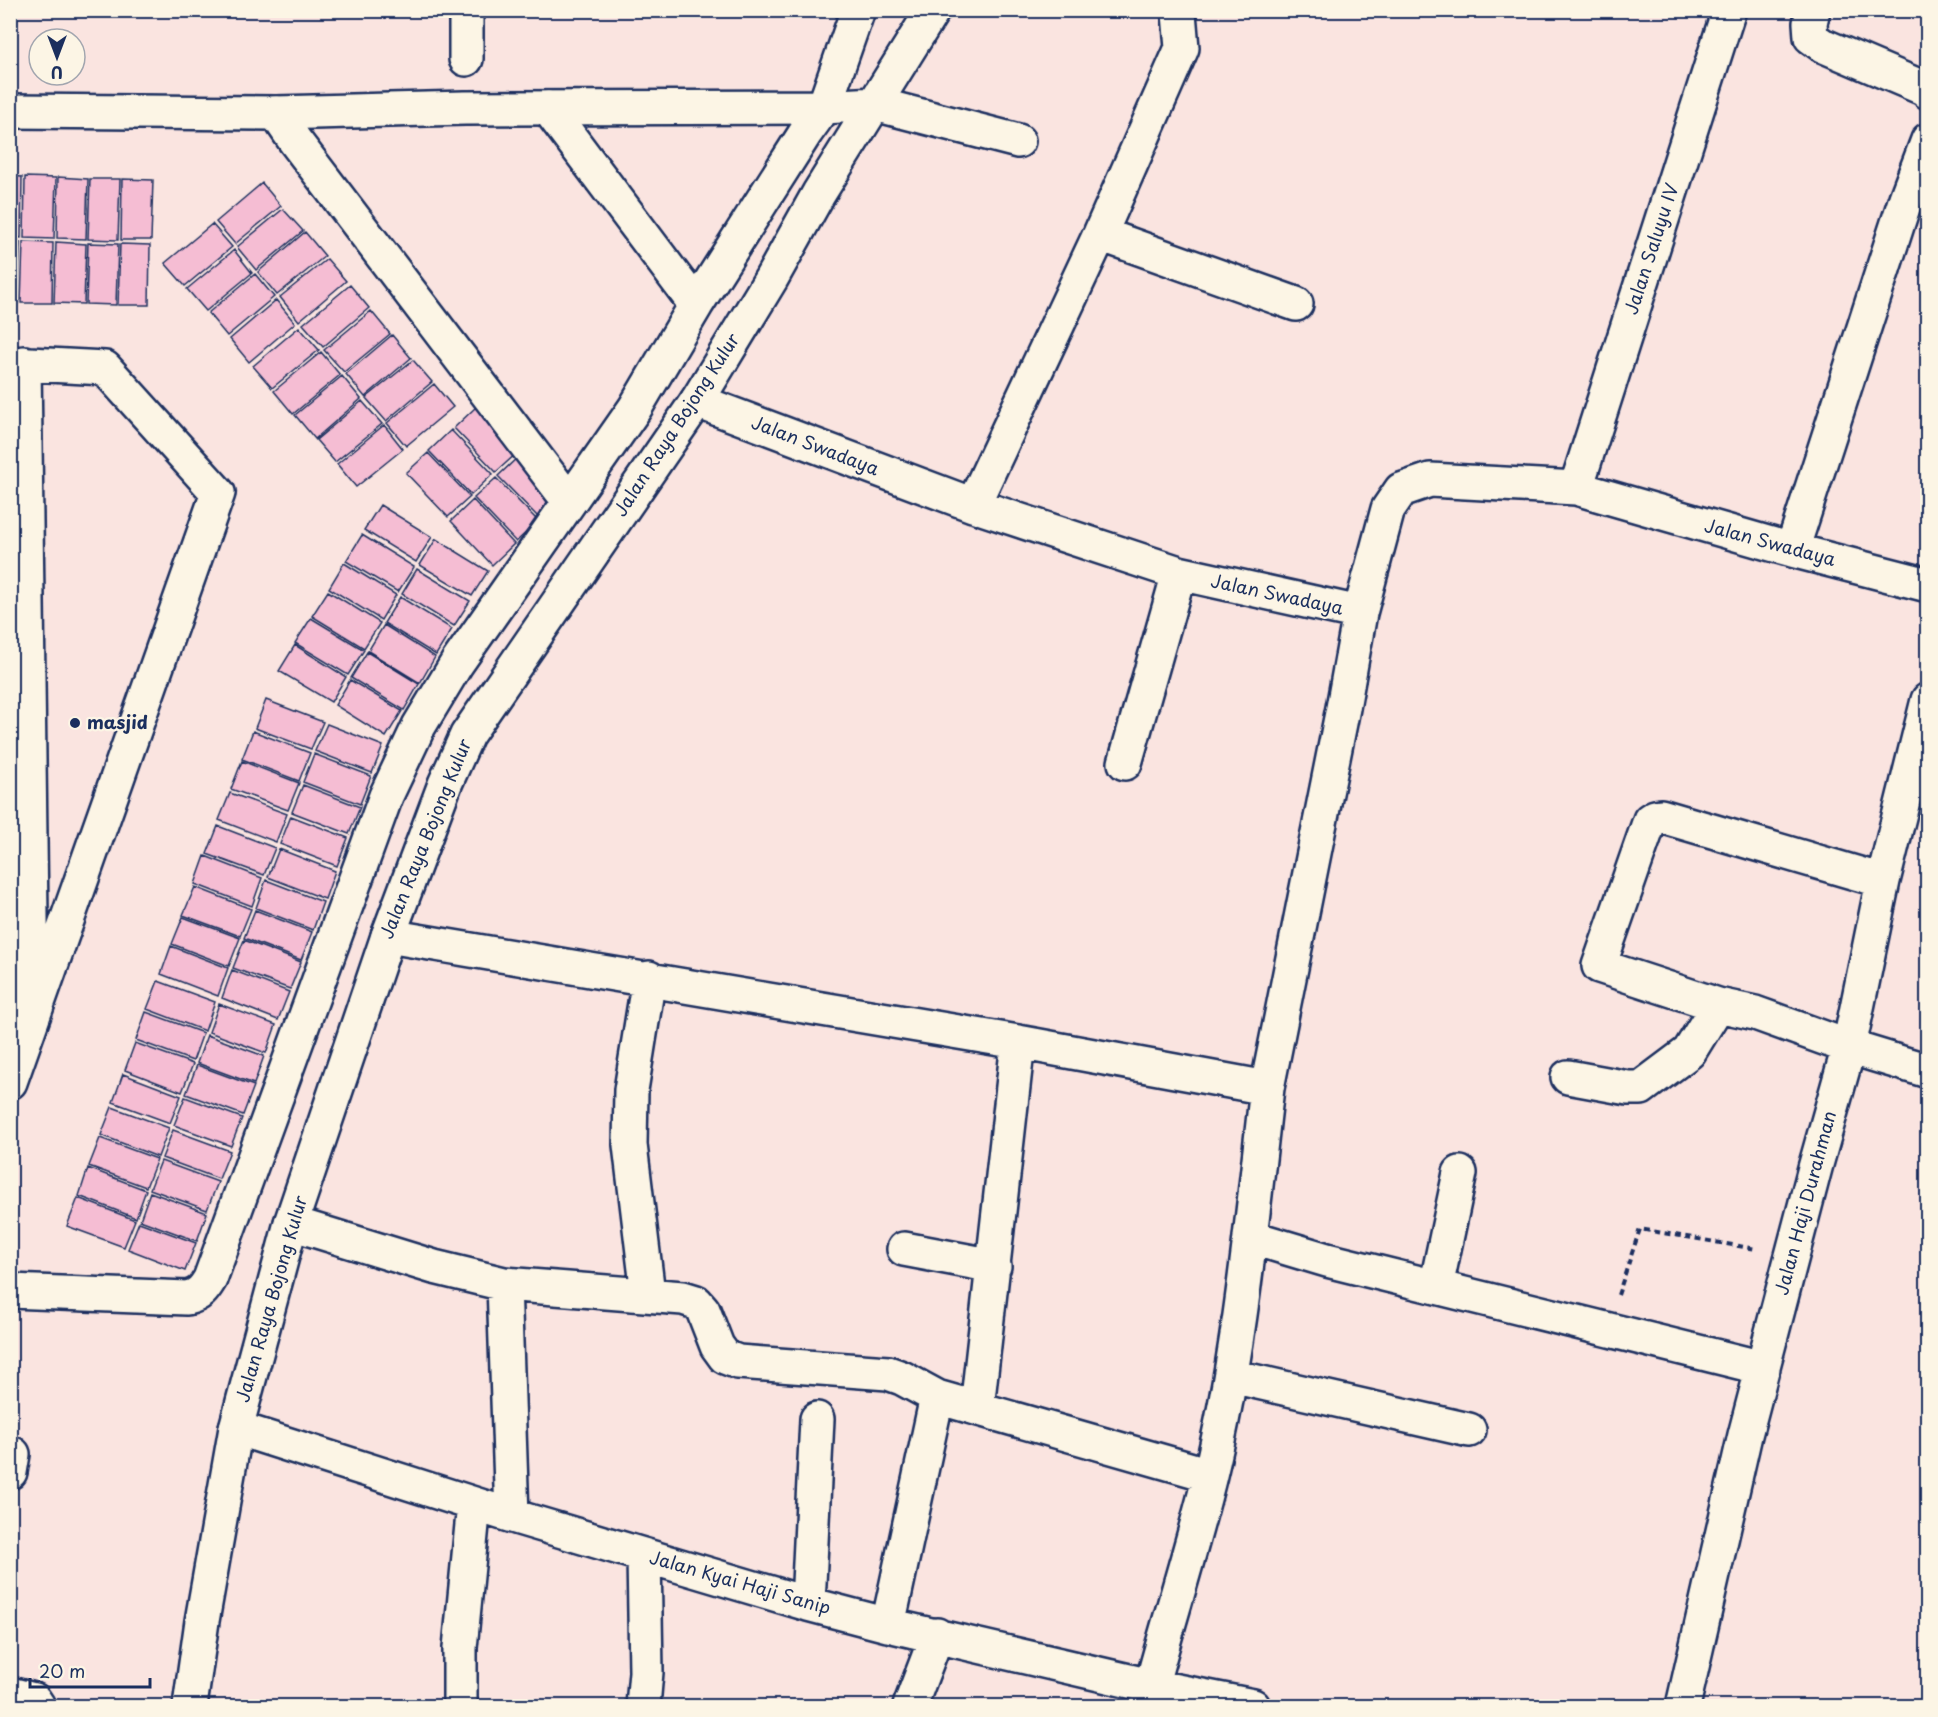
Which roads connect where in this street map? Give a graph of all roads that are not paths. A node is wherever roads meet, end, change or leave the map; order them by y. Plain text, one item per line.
1 (466, 10) edge
2 (858, 10) edge
3 (933, 10) edge
4 (1177, 10) edge
5 (1729, 10) edge
6 (1813, 10) edge
7 (466, 59) dead end
8 (1928, 92) edge
9 (875, 104) junction
10 (824, 107) junction
11 (548, 108) junction
12 (10, 111) edge
13 (276, 113) junction
14 (1928, 140) edge
15 (1018, 141) dead end
16 (1100, 234) junction
17 (1296, 304) dead end
18 (696, 305) junction
19 (17, 363) edge
20 (697, 401) junction
21 (1576, 488) junction
22 (569, 501) junction
23 (973, 505) junction
24 (1792, 550) junction
25 (1179, 573) junction
26 (1928, 585) edge
27 (19, 606) edge
28 (1360, 613) junction
29 (1928, 700) edge
30 (1125, 763) dead end
31 (20, 821) edge
32 (1883, 881) junction
33 (388, 936) junction
34 (649, 978) junction
35 (1718, 1005) junction
36 (33, 1019) junction
37 (1018, 1042) junction
38 (1849, 1047) junction
39 (14, 1065) edge
40 (1928, 1071) edge
41 (1568, 1077) dead end
42 (1267, 1088) junction
43 (1460, 1173) dead end
44 (291, 1223) junction
45 (1250, 1237) junction
46 (904, 1249) dead end
47 (994, 1266) junction
48 (504, 1284) junction
49 (1436, 1287) junction
50 (10, 1291) edge
51 (648, 1294) junction
52 (1763, 1368) junction
53 (1231, 1376) junction
54 (937, 1397) junction
55 (977, 1408) junction
56 (817, 1419) dead end
57 (236, 1428) junction
58 (1469, 1430) dead end
59 (1210, 1475) junction
60 (474, 1504) junction
61 (512, 1516) junction
62 (644, 1556) junction
63 (808, 1604) junction
64 (888, 1624) junction
65 (937, 1635) junction
66 (10, 1694) edge
67 (1148, 1696) edge
68 (38, 1707) edge
69 (190, 1707) edge
70 (460, 1707) edge
71 (643, 1707) edge
72 (910, 1707) edge
73 (1253, 1707) edge
74 (1683, 1707) edge

1 - 7 street
2 - 10 street
3 - 9 street, Jalan Raya Bojong Kulur
4 - 16 street
5 - 21 street, Jalan Saluyu IV
6 - 8 street
9 - 10 street
9 - 15 street
9 - 20 street, Jalan Raya Bojong Kulur
10 - 11 street
10 - 18 street
11 - 13 street
11 - 18 street
12 - 13 street
13 - 22 street
14 - 24 street
16 - 17 street
16 - 23 street
18 - 22 street
19 - 27 street
19 - 36 street
20 - 23 street, Jalan Swadaya
20 - 33 street, Jalan Raya Bojong Kulur
21 - 24 street, Jalan Swadaya
21 - 28 street, Jalan Swadaya
22 - 50 street
23 - 25 street, Jalan Swadaya
24 - 26 street, Jalan Swadaya
25 - 28 street, Jalan Swadaya
25 - 30 street
27 - 31 street
28 - 42 street
29 - 32 street, Jalan Haji Durahman
31 - 36 street
32 - 35 street
32 - 38 street, Jalan Haji Durahman
33 - 34 street
33 - 44 street, Jalan Raya Bojong Kulur
34 - 37 street
34 - 51 street
35 - 38 street
35 - 41 street
36 - 39 street
37 - 42 street
37 - 47 street
38 - 40 street
38 - 52 street, Jalan Haji Durahman
42 - 45 street
43 - 49 street
44 - 48 street
44 - 57 street, Jalan Raya Bojong Kulur
45 - 49 street
45 - 53 street
46 - 47 street
47 - 55 street
48 - 51 street
48 - 61 street
49 - 52 street
51 - 54 street
52 - 74 street, Jalan Haji Durahman
53 - 58 street
53 - 59 street
54 - 55 street
54 - 64 street
55 - 59 street
56 - 63 street
57 - 60 street, Jalan Kyai Haji Sanip
57 - 69 street, Jalan Raya Bojong Kulur
59 - 67 street
60 - 61 street, Jalan Kyai Haji Sanip
60 - 70 street
61 - 62 street, Jalan Kyai Haji Sanip
62 - 63 street, Jalan Kyai Haji Sanip
62 - 71 street
63 - 64 street, Jalan Kyai Haji Sanip
64 - 65 street, Jalan Kyai Haji Sanip
65 - 67 street, Jalan Kyai Haji Sanip
65 - 72 street
66 - 68 street
67 - 73 street, Jalan Kyai Haji Sanip

